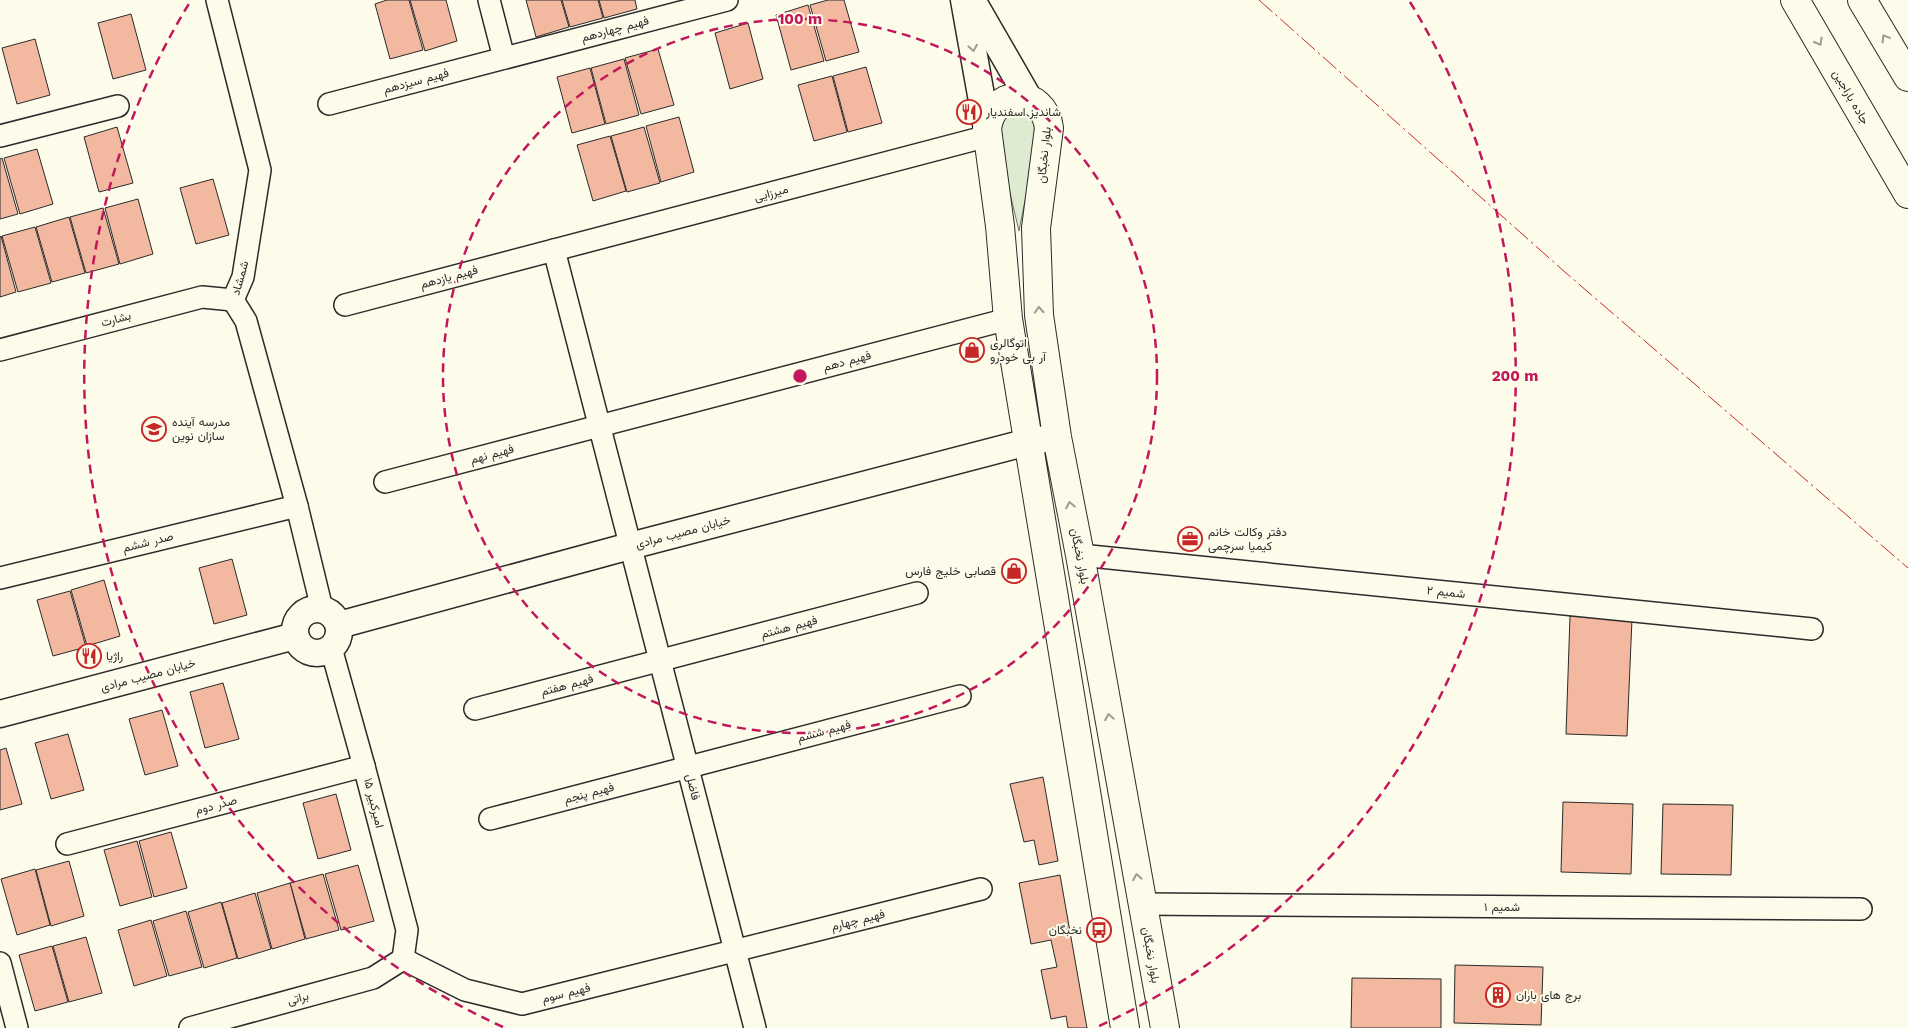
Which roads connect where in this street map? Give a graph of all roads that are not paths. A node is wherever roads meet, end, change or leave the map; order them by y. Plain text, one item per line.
1 (217, 0) edge
2 (489, 0) edge
3 (727, 0) edge
4 (964, 0) edge
5 (972, 0) edge
6 (1795, 0) edge
7 (1862, 0) edge
8 (504, 58) junction
9 (1908, 77) edge
10 (1029, 99) junction
11 (329, 104) dead end
12 (118, 106) dead end
13 (988, 132) junction
14 (0, 136) edge
15 (1908, 194) edge
16 (554, 250) junction
17 (233, 300) junction
18 (345, 305) dead end
19 (1008, 318) junction
20 (0, 350) edge
21 (599, 426) junction
22 (1057, 437) junction
23 (1028, 442) junction
24 (385, 482) dead end
25 (297, 506) junction
26 (630, 546) junction
27 (1080, 555) junction
28 (0, 578) edge
29 (917, 593) dead end
30 (330, 628) junction
31 (1812, 629) dead end
32 (296, 636) junction
33 (660, 660) junction
34 (960, 696) dead end
35 (474, 709) dead end
36 (0, 714) edge
37 (364, 766) junction
38 (688, 767) junction
39 (490, 819) dead end
40 (67, 844) dead end
41 (981, 888) dead end
42 (1142, 904) junction
43 (1862, 909) dead end
44 (735, 950) junction
45 (403, 959) junction
46 (0, 963) edge
47 (17, 1028) edge
48 (190, 1028) edge
49 (755, 1028) edge
50 (1125, 1028) edge
51 (1165, 1028) edge

1 - 17 street, شمشاد
2 - 8 street
3 - 8 street, فهیم چهاردهم
4 -> 13 street
5 - 10 street
6 -> 15 main road, جاده باراجین
9 -> 7 main road
8 - 11 street, فهیم سیزدهم
10 - 13 main road
22 -> 10 main road, بلوار نخبگان
12 - 14 street
13 - 16 street, میرزایی
13 - 19 main road
16 - 18 street, فهیم یازدهم
16 - 21 street, فاضل
17 - 20 street, بشارت
17 - 25 street, شمشاد
19 - 21 street, فهیم دهم
19 - 23 main road
21 - 24 street, فهیم نهم
21 - 26 street, فاضل
22 - 23 street, خیابان مصیب مرادی
27 -> 22 main road, بلوار نخبگان
23 - 26 street, خیابان مصیب مرادی
23 - 50 main road
25 - 28 street, صدر ششم
25 - 30 street, شمشاد
26 - 30 street, خیابان مصیب مرادی
26 - 33 street, فاضل
27 - 31 street, شمیم ۲
42 -> 27 main road, بلوار نخبگان
29 - 33 street, فهیم هشتم
30 - 32 street
30 - 32 street
30 - 37 street, امیرکبیر ۱۵
32 - 36 street, خیابان مصیب مرادی
33 - 35 street, فهیم هفتم
33 - 38 street, فاضل
34 - 38 street, فهیم ششم
37 - 40 street, صدر دوم
37 - 45 street, امیرکبیر ۱۵
38 - 39 street, فهیم پنجم
38 - 44 street, فاضل
41 - 44 street, فهیم چهارم
42 - 43 street, شمیم ۱
42 - 51 main road, بلوار نخبگان
44 - 45 street, فهیم سوم
44 - 49 street, فاضل
45 - 48 street, براتی
46 - 47 street

